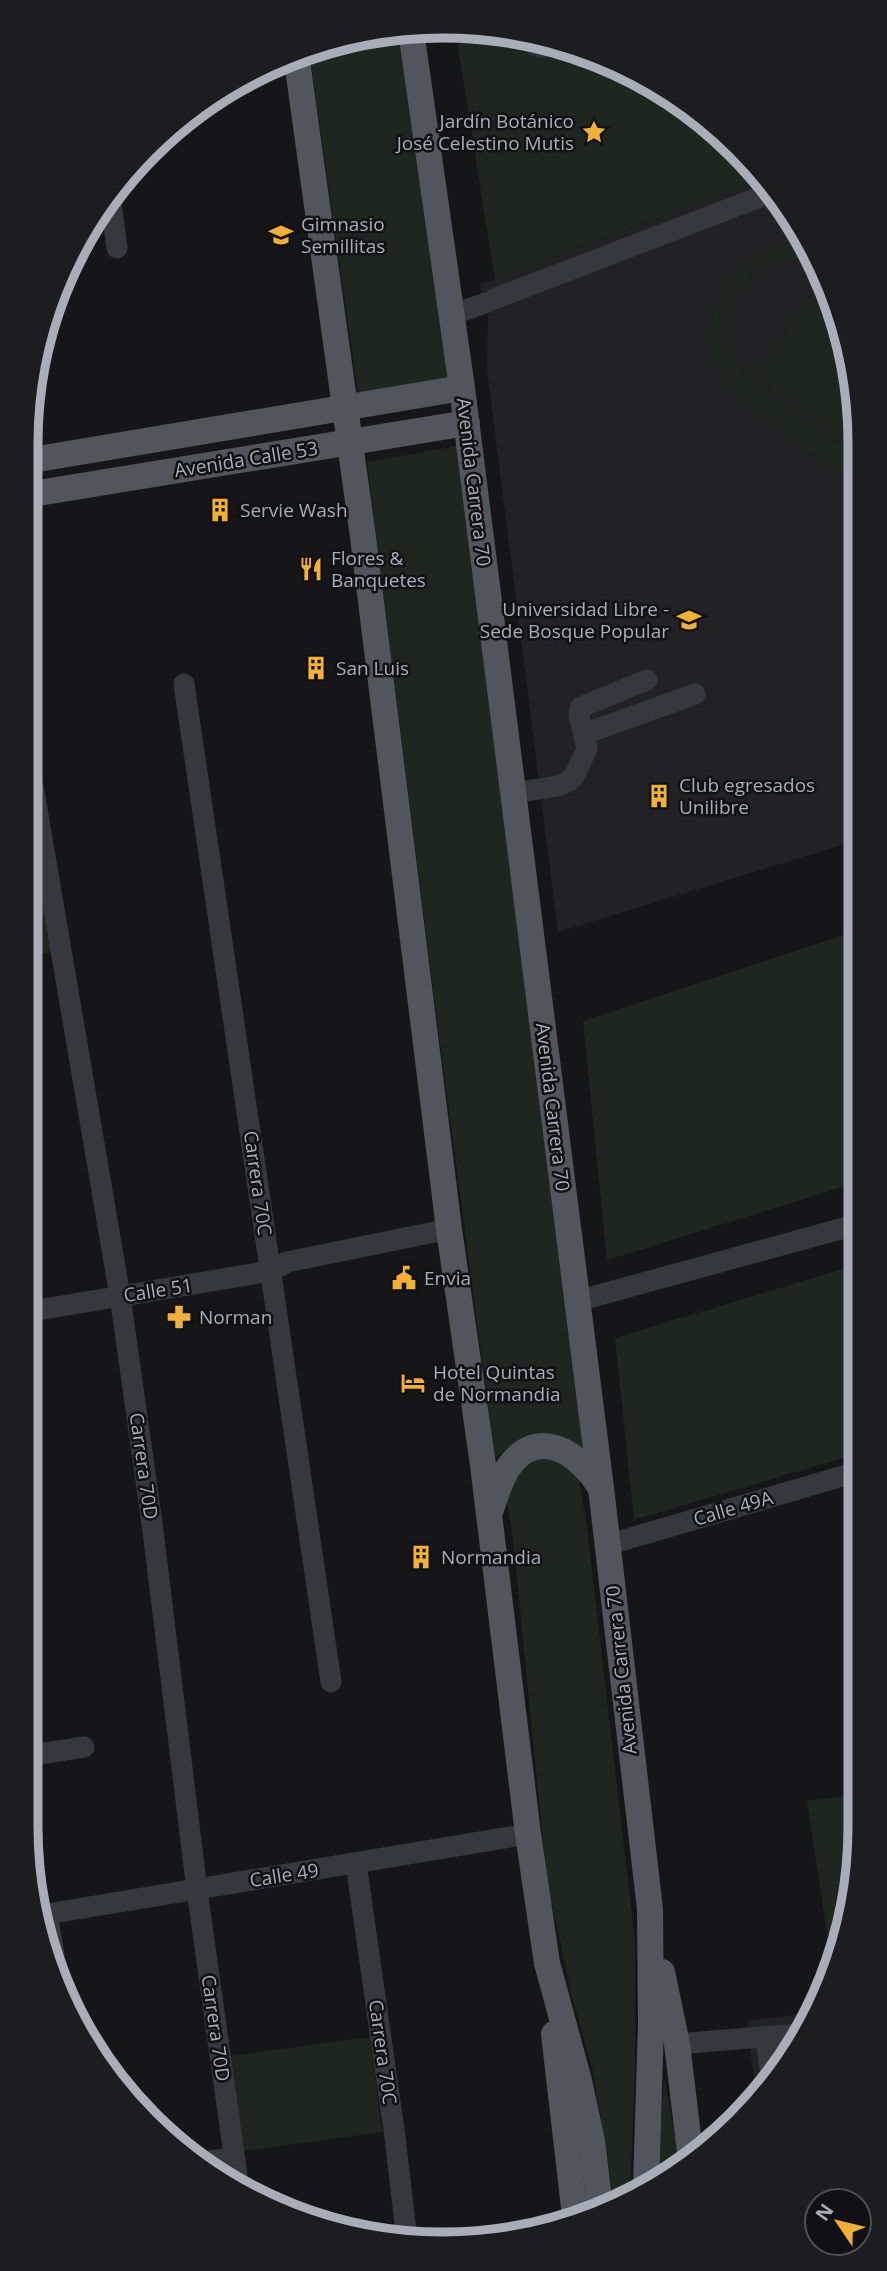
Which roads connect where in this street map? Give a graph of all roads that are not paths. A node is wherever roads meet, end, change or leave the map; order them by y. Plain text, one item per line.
1 (412, 40) edge
2 (298, 66) edge
3 (763, 195) edge
4 (112, 211) edge
5 (117, 248) dead end
6 (452, 315) junction
7 (462, 388) junction
8 (345, 408) junction
9 (467, 423) junction
10 (350, 442) junction
11 (38, 459) edge
12 (38, 493) edge
13 (647, 680) dead end
14 (184, 684) dead end
15 (695, 694) dead end
16 (584, 734) junction
17 (513, 793) junction
18 (38, 815) edge
19 (848, 1227) edge
20 (449, 1229) junction
21 (276, 1264) junction
22 (119, 1290) junction
23 (38, 1298) edge
24 (577, 1301) junction
25 (38, 1309) edge
26 (848, 1475) edge
27 (601, 1489) junction
28 (489, 1515) junction
29 (607, 1545) junction
30 (331, 1682) dead end
31 (84, 1747) dead end
32 (38, 1754) edge
33 (528, 1834) junction
34 (356, 1863) junction
35 (197, 1889) junction
36 (650, 1909) junction
37 (48, 1914) edge
38 (547, 1963) junction
39 (791, 2035) edge
40 (766, 2038) junction
41 (677, 2043) junction
42 (770, 2067) edge
43 (690, 2149) edge
44 (235, 2158) junction
45 (213, 2161) edge
46 (237, 2176) edge
47 (646, 2178) edge
48 (599, 2201) edge
49 (574, 2211) edge
50 (406, 2231) edge

1 - 6 main road, Avenida Carrera 70
2 - 8 main road
3 - 6 street
4 - 5 street
6 - 7 main road, Avenida Carrera 70
7 - 8 main road, Avenida Calle 53
7 - 9 main road, Avenida Carrera 70
8 - 10 main road
8 - 11 main road, Avenida Calle 53
9 - 10 main road, Avenida Calle 53
9 - 17 main road, Avenida Carrera 70
10 - 12 main road, Avenida Calle 53
10 - 20 main road
13 - 16 street
14 - 21 street, Carrera 70C
15 - 16 street
16 - 17 street
17 - 24 main road, Avenida Carrera 70
18 - 22 street, Carrera 70D
19 - 24 street
20 - 21 street, Calle 51
20 - 28 main road
21 - 22 street, Calle 51
21 - 30 street, Carrera 70C
22 - 23 street, Calle 51
22 - 25 street, Calle 51
22 - 35 street, Carrera 70D
24 - 27 main road, Avenida Carrera 70
26 - 29 street, Calle 49A
27 - 28 main road
27 - 29 main road, Avenida Carrera 70
28 - 33 main road
29 - 36 main road, Avenida Carrera 70
31 - 32 street
33 - 34 street, Calle 49
33 - 38 main road
34 - 35 street, Calle 49
34 - 50 street, Carrera 70C
35 - 37 street, Calle 49
35 - 44 street, Carrera 70D
36 - 41 main road
36 - 47 main road, Avenida Carrera 70
38 - 48 main road
38 - 49 main road
39 - 40 street
40 - 41 street
40 - 42 street
41 - 43 main road
44 - 45 street
44 - 46 street, Carrera 70D

